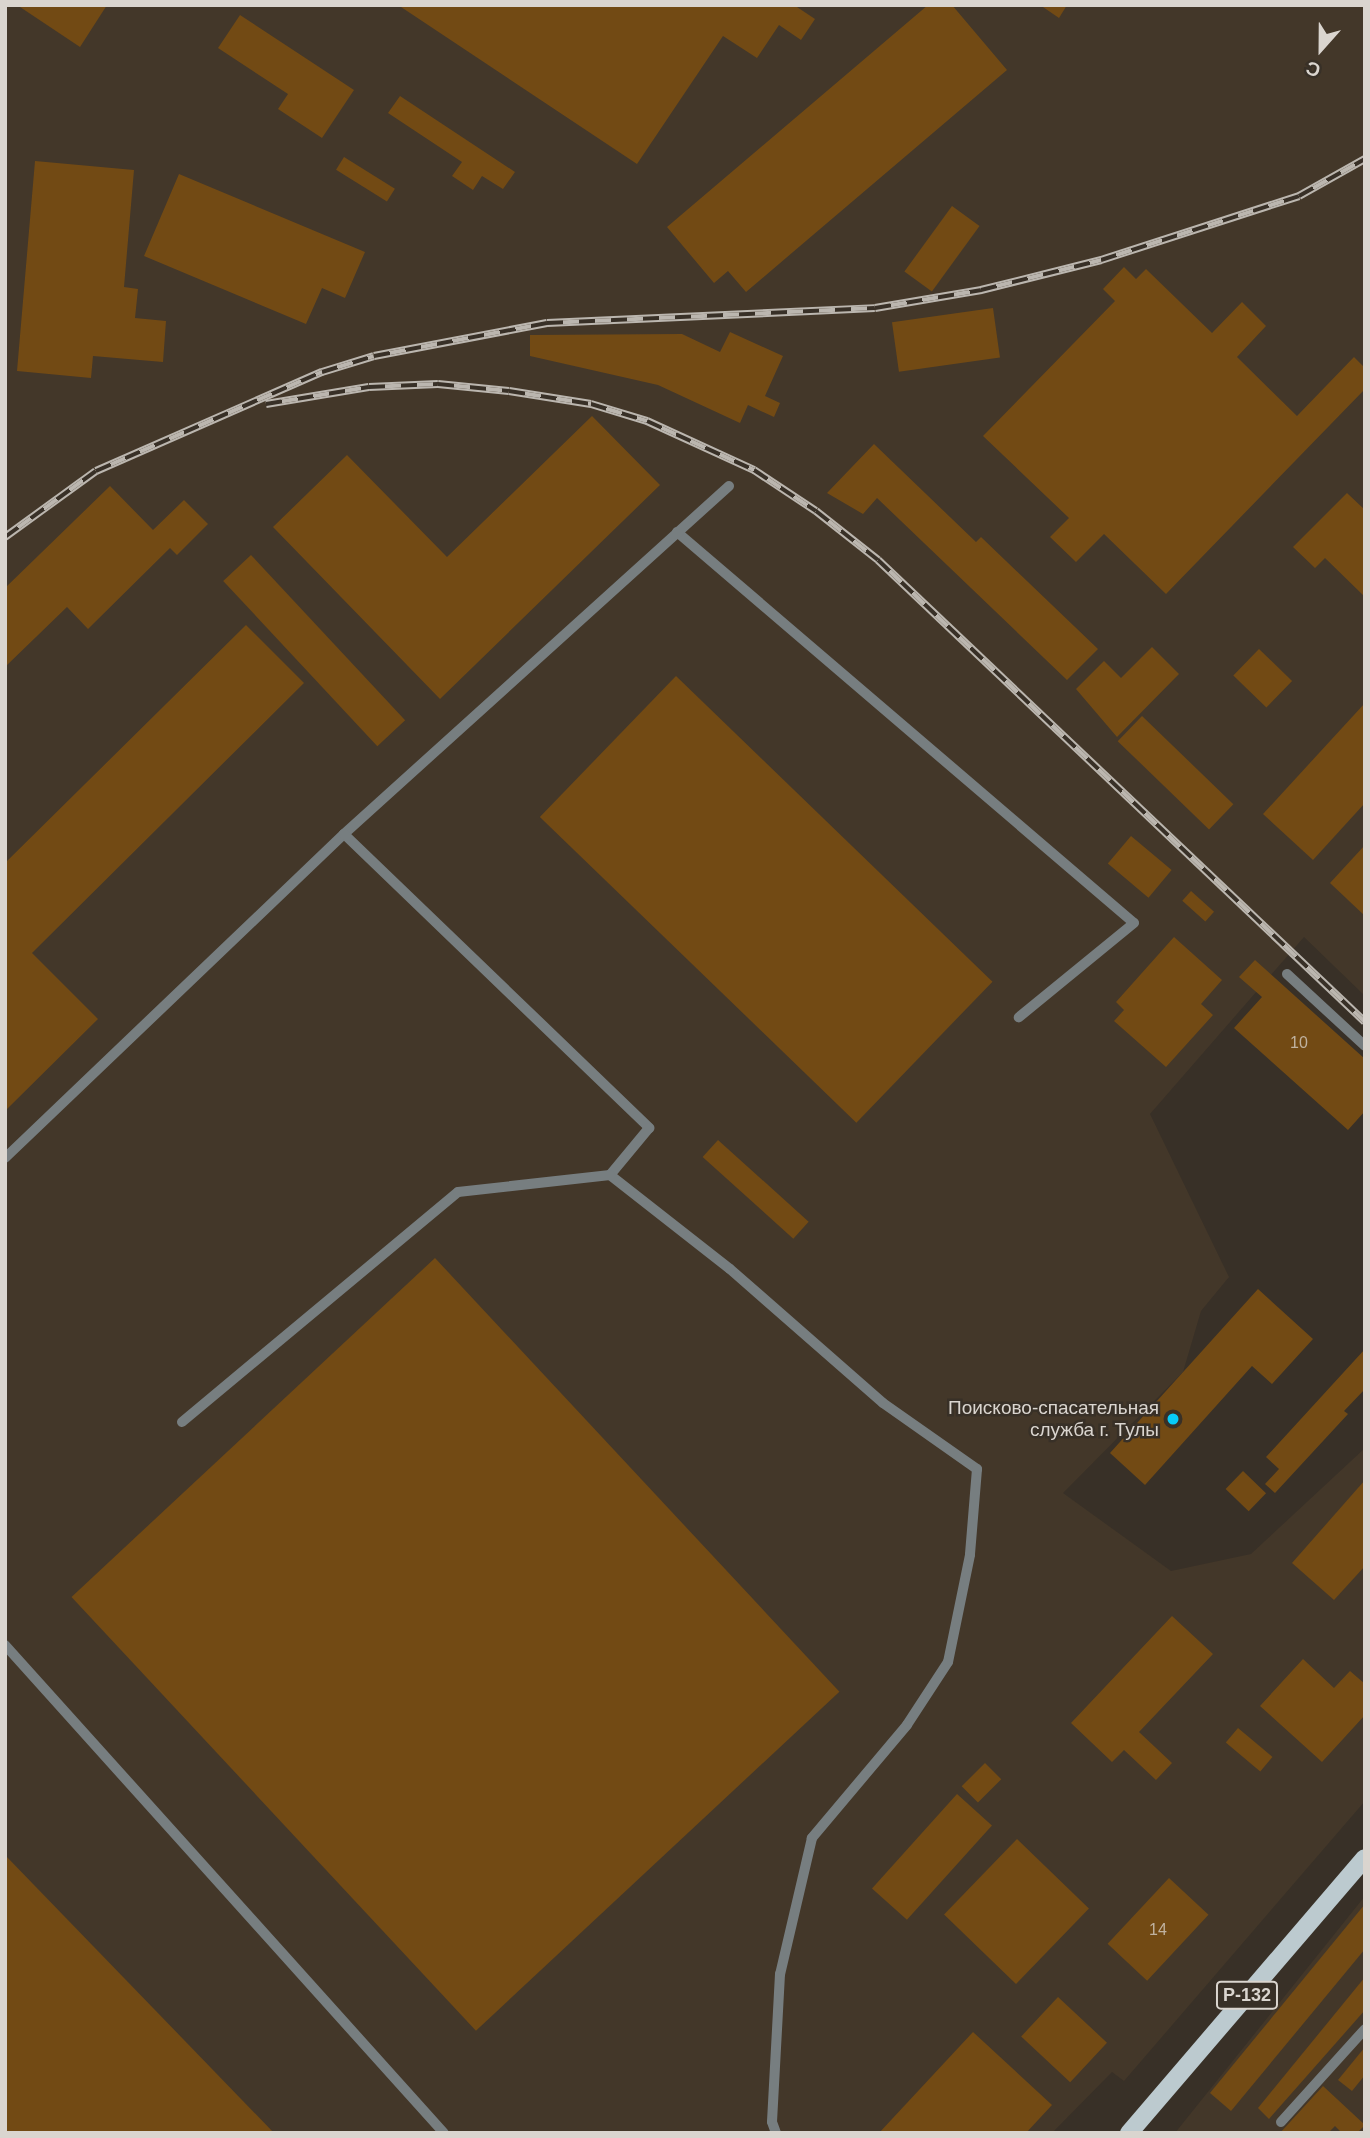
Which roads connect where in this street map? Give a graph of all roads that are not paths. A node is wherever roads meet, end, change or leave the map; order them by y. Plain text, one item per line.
1 (729, 486) dead end
2 (677, 532) junction
3 (344, 834) junction
4 (1287, 974) dead end
5 (1019, 1017) dead end
6 (1365, 1046) edge
7 (5, 1158) edge
8 (610, 1175) junction
9 (182, 1422) dead end
10 (5, 1645) edge
11 (1365, 1858) edge
12 (1365, 2029) edge
13 (1281, 2122) dead end
14 (444, 2133) edge
15 (776, 2133) edge
16 (1129, 2133) edge

1 - 2 lane
2 - 3 lane
2 - 5 lane
3 - 7 lane
3 - 8 lane
4 - 6 lane
8 - 9 lane
8 - 15 lane
10 - 14 lane
11 - 16 main road, Р-132
12 - 13 lane

